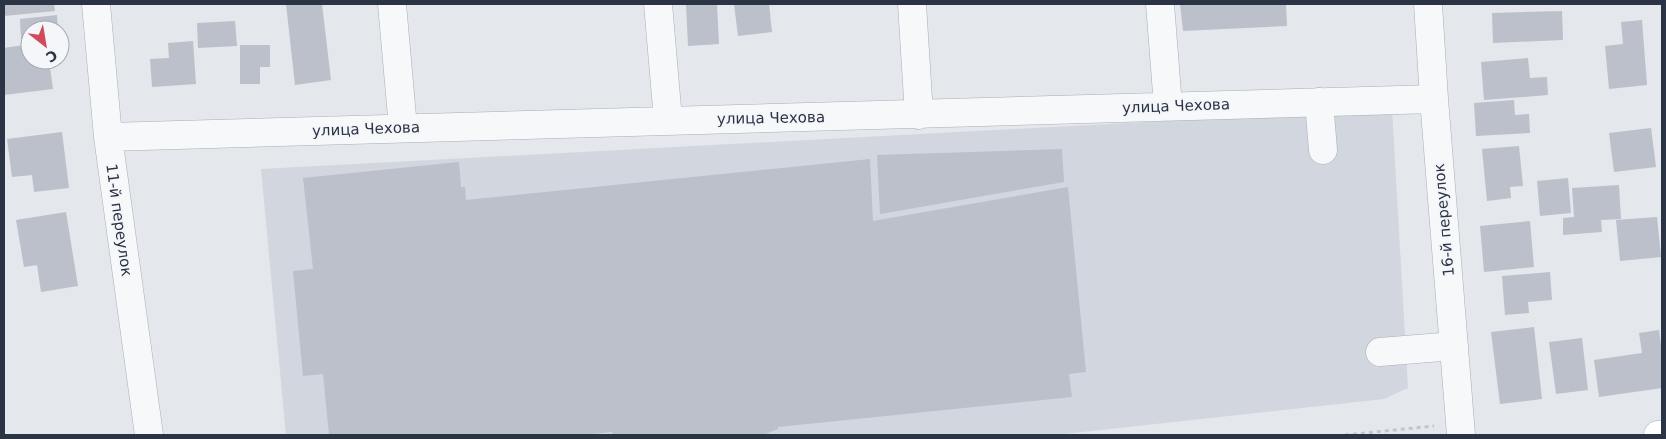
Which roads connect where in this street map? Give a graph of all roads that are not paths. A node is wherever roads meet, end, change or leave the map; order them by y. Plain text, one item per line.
1 (96, 4) edge
2 (392, 4) edge
3 (658, 4) edge
4 (912, 4) edge
5 (1160, 4) edge
6 (1428, 4) edge
7 (1434, 99) junction
8 (1319, 102) junction
9 (1168, 106) junction
10 (919, 115) junction
11 (668, 120) junction
12 (403, 128) junction
13 (108, 137) junction
14 (1323, 150) dead end
15 (1454, 346) junction
16 (1380, 352) dead end
17 (1449, 430) edge
18 (149, 435) edge
19 (1658, 435) edge
20 (1662, 435) edge

1 - 13 street, 11-й переулок
2 - 12 street
3 - 11 street
4 - 10 street
5 - 9 street
6 - 7 street, 16-й переулок
7 - 8 street, улица Чехова
7 - 15 street, 16-й переулок
8 - 9 street, улица Чехова
8 - 14 street
9 - 10 street, улица Чехова
10 - 11 street, улица Чехова
11 - 12 street, улица Чехова
12 - 13 street, улица Чехова
13 - 18 street, 11-й переулок
15 - 16 street
15 - 17 street, 16-й переулок
19 - 20 main road

